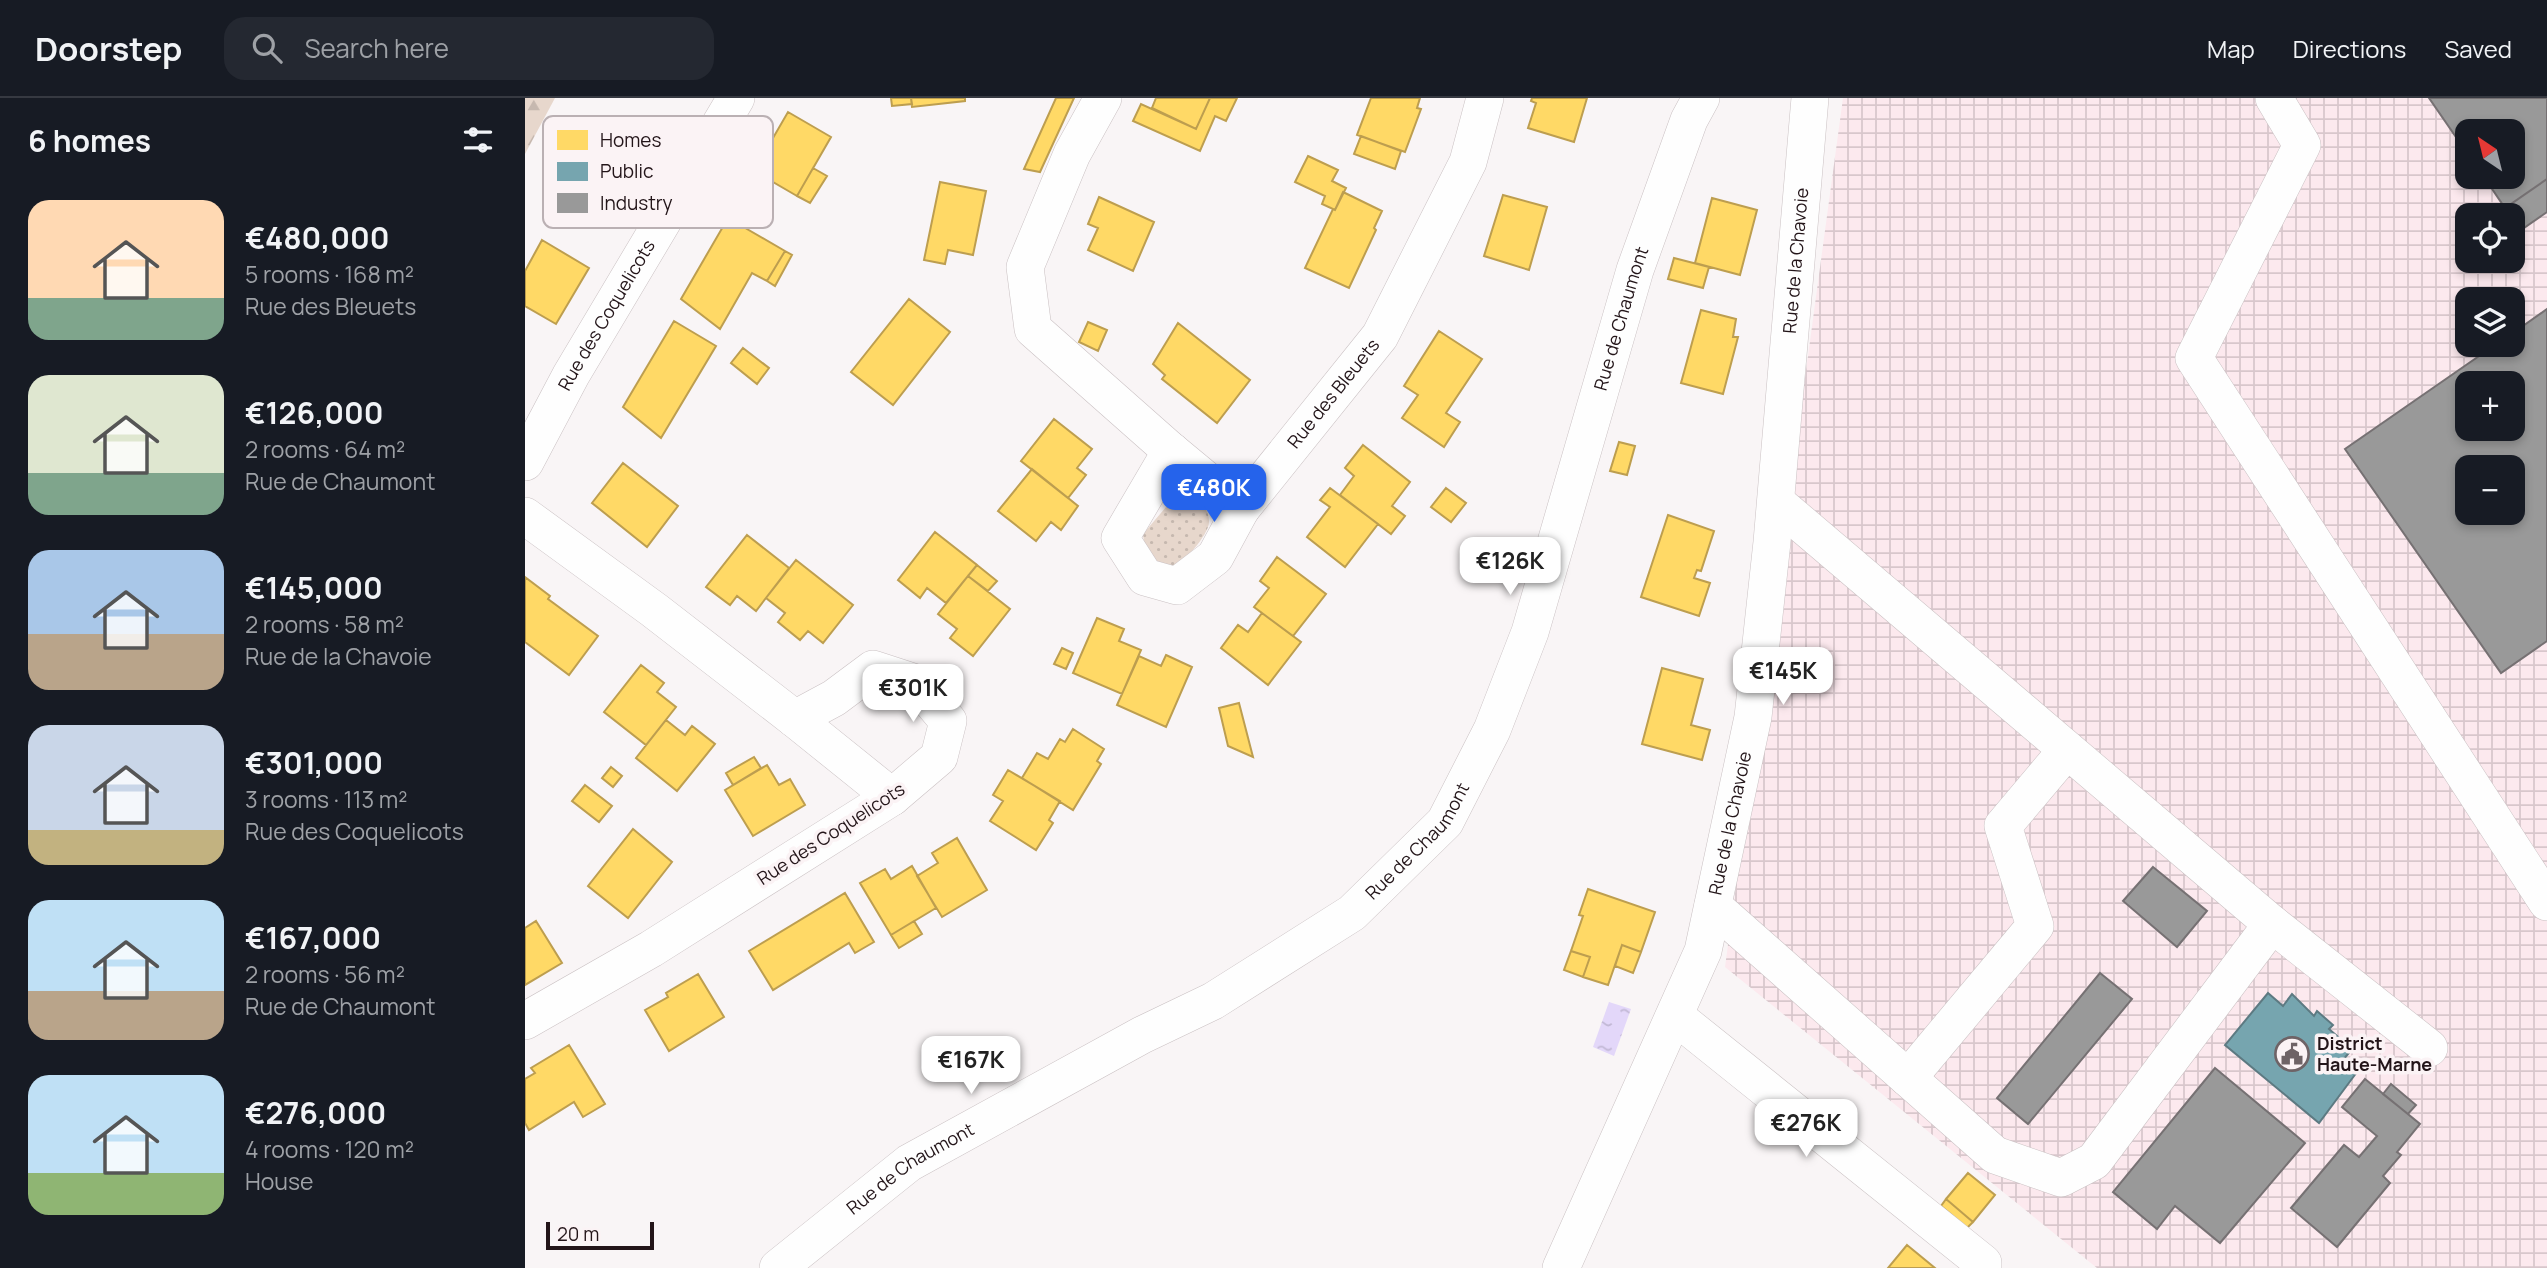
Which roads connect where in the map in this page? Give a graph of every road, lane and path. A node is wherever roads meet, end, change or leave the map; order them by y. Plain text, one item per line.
1 (736, 98) edge
2 (1103, 98) edge
3 (1485, 98) edge
4 (1810, 98) edge
5 (2274, 98) edge
6 (1694, 105) edge
7 (725, 116) edge
8 (659, 228) edge
9 (1171, 451) junction
10 (525, 462) edge
11 (1776, 502) junction
12 (1241, 509) junction
13 (525, 516) edge
14 (795, 719) junction
15 (2067, 750) junction
16 (892, 797) junction
17 (2547, 902) edge
18 (1713, 906) junction
19 (2272, 923) junction
20 (1675, 1016) junction
21 (525, 1021) edge
22 (2429, 1048) dead end
23 (1908, 1078) junction
24 (778, 1268) edge
25 (1561, 1268) edge
26 (1983, 1268) edge

1 - 7 street, Rue des Coquelicots
2 - 9 street
3 - 12 street, Rue des Bleuets
4 - 11 street, Rue de la Chavoie
5 - 17 street
6 - 24 street, Rue de Chaumont
8 - 10 street, Rue des Coquelicots
9 - 12 street
9 - 12 street, Rue des Bleuets
11 - 15 street
11 - 18 street, Rue de la Chavoie
13 - 14 street
14 - 16 street
14 - 16 street, Rue des Coquelicots
15 - 19 street
15 - 23 street
16 - 21 street, Rue des Coquelicots
18 - 20 street, Rue de la Chavoie
18 - 23 street
19 - 22 street
19 - 23 street
20 - 25 street, Rue de la Chavoie
20 - 26 street

